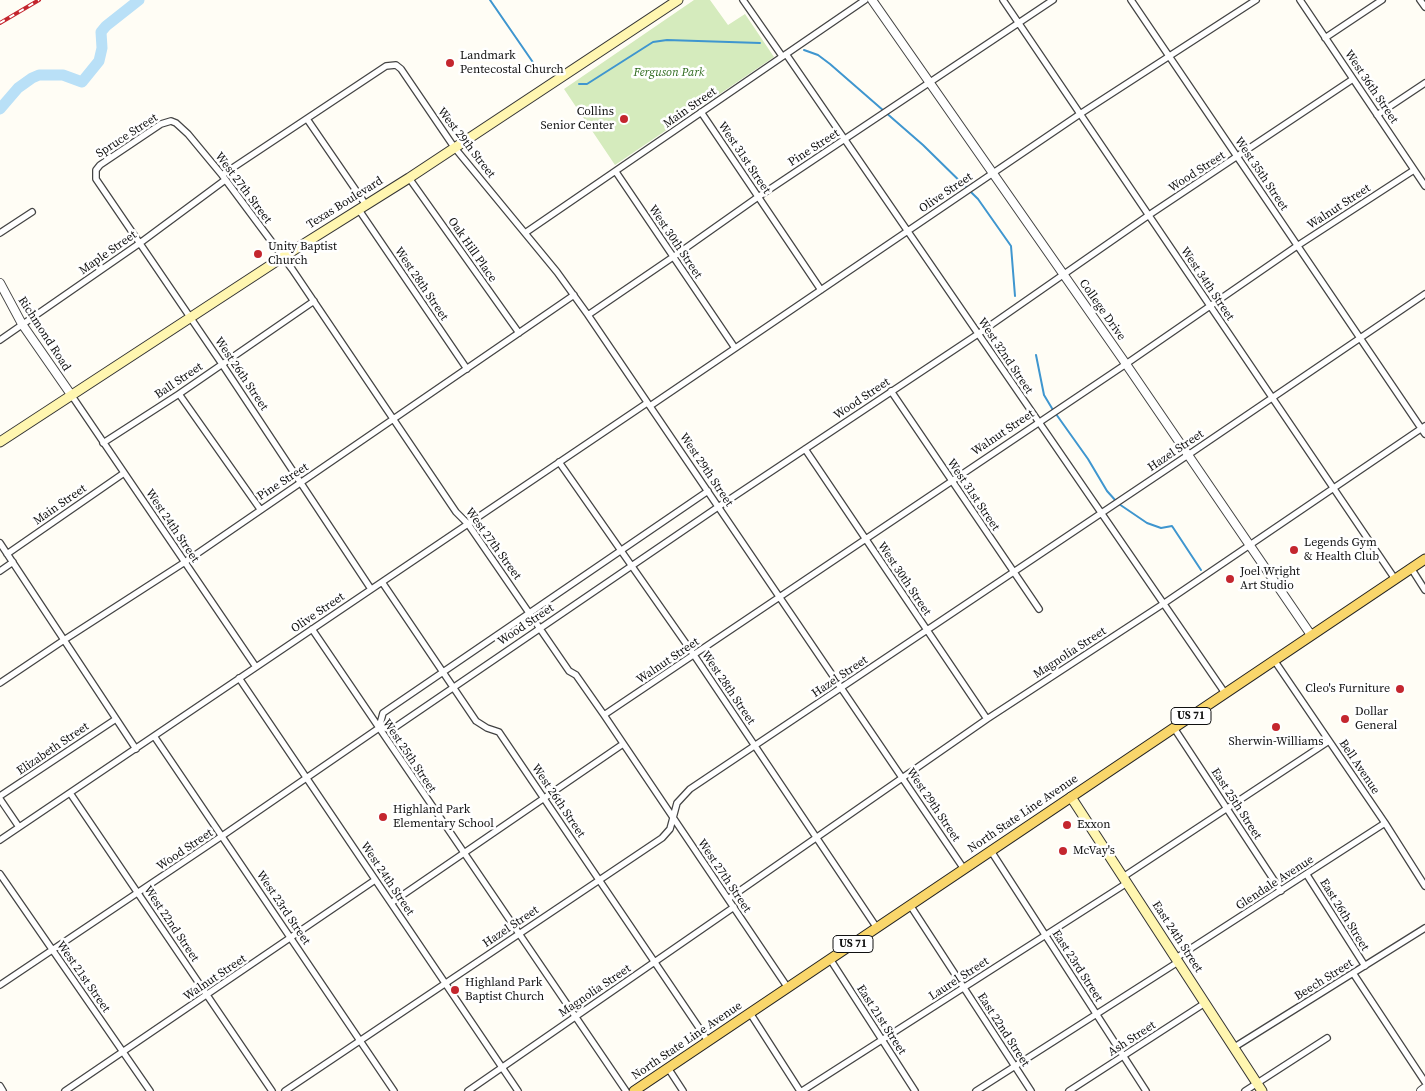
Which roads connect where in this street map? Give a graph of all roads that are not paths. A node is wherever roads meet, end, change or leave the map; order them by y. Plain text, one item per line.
1 (678, 0) edge
2 (743, 0) edge
3 (866, 0) edge
4 (872, 0) edge
5 (1003, 0) edge
6 (1053, 0) edge
7 (1130, 0) edge
8 (1256, 0) edge
9 (1300, 0) edge
10 (1382, 0) edge
11 (1420, 0) edge
12 (1425, 7) edge
13 (1018, 23) junction
14 (1325, 38) junction
15 (784, 55) junction
16 (1169, 57) junction
17 (1353, 79) junction
18 (930, 83) junction
19 (1425, 83) edge
20 (417, 93) joint
21 (701, 112) junction
22 (1080, 114) junction
23 (1377, 115) junction
24 (307, 118) junction
25 (171, 121) joint
26 (845, 140) junction
27 (454, 147) junction
28 (1237, 157) junction
29 (96, 170) joint
30 (1414, 170) junction
31 (616, 172) junction
32 (994, 173) junction
33 (224, 178) junction
34 (409, 178) junction
35 (1425, 186) edge
36 (758, 197) junction
37 (362, 207) junction
38 (32, 212) dead end
39 (1149, 215) junction
40 (908, 232) junction
41 (0, 233) edge
42 (525, 233) junction
43 (140, 243) junction
44 (1297, 246) junction
45 (283, 257) junction
46 (673, 258) junction
47 (1064, 274) junction
48 (0, 283) edge
49 (821, 290) junction
50 (1425, 294) edge
51 (574, 296) junction
52 (314, 301) junction
53 (1210, 305) junction
54 (588, 315) junction
55 (191, 317) junction
56 (22, 324) junction
57 (519, 333) junction
58 (978, 334) junction
59 (1360, 338) junction
60 (0, 340) edge
61 (735, 348) junction
62 (222, 364) junction
63 (1126, 364) junction
64 (467, 369) junction
65 (891, 391) junction
66 (179, 394) junction
67 (72, 396) junction
68 (1272, 397) junction
69 (649, 404) junction
70 (394, 419) junction
71 (1038, 422) junction
72 (1424, 430) edge
73 (0, 442) edge
74 (103, 443) junction
75 (805, 449) junction
76 (1188, 455) junction
77 (559, 462) junction
78 (124, 473) junction
79 (951, 480) junction
80 (301, 483) junction
81 (1334, 488) junction
82 (708, 491) junction
83 (718, 507) junction
84 (260, 509) junction
85 (1101, 513) junction
86 (468, 524) junction
87 (865, 538) junction
88 (0, 543) edge
89 (1250, 545) junction
90 (621, 552) junction
91 (7, 554) junction
92 (1425, 558) edge
93 (13, 562) junction
94 (185, 562) junction
95 (631, 566) junction
96 (1411, 568) junction
97 (0, 571) edge
98 (1014, 572) junction
99 (1395, 578) junction
100 (382, 582) junction
101 (372, 589) junction
102 (1425, 590) edge
103 (779, 597) junction
104 (1163, 604) junction
105 (1039, 609) dead end
106 (530, 612) junction
107 (540, 628) junction
108 (312, 629) junction
109 (927, 630) junction
110 (1311, 635) junction
111 (64, 640) junction
112 (694, 655) junction
113 (1274, 660) junction
114 (256, 667) junction
115 (442, 673) junction
116 (239, 678) junction
117 (0, 684) edge
118 (452, 687) junction
119 (842, 688) junction
120 (1225, 694) junction
121 (604, 715) junction
122 (116, 719) junction
123 (987, 719) junction
124 (379, 728) junction
125 (1174, 728) junction
126 (154, 736) junction
127 (1329, 741) junction
128 (623, 744) junction
129 (755, 746) junction
130 (136, 749) junction
131 (902, 778) junction
132 (306, 779) junction
133 (70, 793) junction
134 (1071, 797) junction
135 (0, 798) edge
136 (544, 798) junction
137 (1227, 809) junction
138 (673, 818) junction
139 (1385, 823) junction
140 (19, 827) junction
141 (222, 836) junction
142 (816, 838) junction
143 (0, 840) edge
144 (991, 851) junction
145 (463, 854) junction
146 (964, 869) junction
147 (0, 874) edge
148 (1307, 874) junction
149 (599, 879) junction
150 (375, 880) junction
151 (1125, 880) junction
152 (1425, 886) edge
153 (1281, 891) junction
154 (138, 893) junction
155 (728, 898) junction
156 (391, 903) junction
157 (910, 905) junction
158 (734, 907) junction
159 (877, 928) junction
160 (1425, 928) edge
161 (518, 934) junction
162 (1045, 935) junction
163 (291, 938) junction
164 (53, 950) junction
165 (830, 959) junction
166 (1177, 960) junction
167 (655, 962) junction
168 (1365, 966) junction
169 (1353, 973) junction
170 (445, 984) junction
171 (0, 985) edge
172 (788, 988) junction
173 (964, 988) junction
174 (207, 995) junction
175 (1205, 1003) junction
176 (750, 1013) junction
177 (1096, 1014) junction
178 (575, 1017) junction
179 (1327, 1038) dead end
180 (360, 1040) junction
181 (882, 1040) junction
182 (708, 1041) junction
183 (1233, 1048) junction
184 (124, 1052) junction
185 (1123, 1056) junction
186 (1015, 1066) junction
187 (503, 1068) junction
188 (668, 1068) junction
189 (1425, 1082) edge
190 (0, 1086) edge
191 (1259, 1087) edge
192 (1425, 1088) edge
193 (3, 1091) edge
194 (64, 1091) edge
195 (150, 1091) edge
196 (272, 1091) edge
197 (285, 1091) edge
198 (394, 1091) edge
199 (468, 1091) edge
200 (518, 1091) edge
201 (626, 1091) edge
202 (634, 1091) edge
203 (683, 1091) edge
204 (801, 1091) edge
205 (915, 1091) edge
206 (976, 1091) edge
207 (1031, 1091) edge
208 (1069, 1091) edge
209 (1146, 1091) edge
210 (1245, 1091) edge
211 (1421, 1091) edge

1 - 27 main road, Texas Boulevard
2 - 15 street, West 32nd Street
3 - 15 street, Main Street
4 - 18 street, College Drive
5 - 13 street, West 34th Street
6 - 13 street, Pine Street
7 - 16 street, West 35th Street
8 - 16 street, Olive Street
9 - 14 street, West 36th Street
10 - 14 street
11 - 12 street
13 - 18 street, Pine Street
13 - 22 street, West 34th Street
14 - 17 street, West 36th Street
15 - 21 street, Main Street
15 - 26 street, West 32nd Street
16 - 22 street, Olive Street
16 - 28 street, West 35th Street
17 - 23 street, West 36th Street
17 - 28 street, Wood Street
18 - 26 street, Pine Street
18 - 32 street, College Drive
19 - 23 street
20 - 24 street, Maple Street
20 - 27 street, West 29th Street
21 - 31 street, Main Street
21 - 36 street, West 31st Street
22 - 32 street, Olive Street
22 - 39 street, West 34th Street
23 - 30 street, West 36th Street
24 - 33 street, Maple Street
24 - 37 street, West 28th Street
25 - 29 street, Spruce Street
25 - 33 street, West 27th Street
26 - 36 street, Pine Street
26 - 40 street, West 32nd Street
27 - 34 main road, Texas Boulevard
27 - 42 street, West 29th Street
28 - 39 street, Wood Street
28 - 44 street, West 35th Street
29 - 43 street, West 26th Street
30 - 35 street, West 36th Street
30 - 44 street, Walnut Street
31 - 42 street, Main Street
31 - 46 street, West 30th Street
32 - 40 street, Olive Street
32 - 47 street, College Drive
33 - 43 street, Maple Street
33 - 45 street, West 27th Street
34 - 37 main road, Texas Boulevard
34 - 57 street, Oak Hill Place
36 - 46 street, Pine Street
36 - 49 street, West 31st Street
37 - 45 main road, Texas Boulevard
37 - 64 street, West 28th Street
38 - 41 street
39 - 47 street, Wood Street
39 - 53 street, West 34th Street
40 - 49 street, Olive Street
40 - 58 street, West 32nd Street
42 - 51 street, West 29th Street
43 - 55 street, West 26th Street
43 - 56 street, Maple Street
44 - 53 street, Walnut Street
44 - 59 street, West 35th Street
45 - 52 street, West 27th Street
45 - 55 main road, Texas Boulevard
46 - 54 street, Pine Street
46 - 61 street, West 30th Street
47 - 58 street, Wood Street
47 - 63 street, College Drive
48 - 56 street, Richmond Road
49 - 61 street, Olive Street
50 - 59 street, Hazel Street
51 - 54 street, West 29th Street
51 - 57 street, Pine Street
52 - 62 street, Ball Street
52 - 70 street, West 27th Street
53 - 63 street, Walnut Street
53 - 68 street, West 34th Street
54 - 69 street, West 29th Street
55 - 62 street, West 26th Street
55 - 67 main road, Texas Boulevard
56 - 60 street, Maple Street
56 - 67 street, Richmond Road
57 - 64 street, Pine Street
58 - 65 street, Wood Street
58 - 71 street, West 32nd Street
59 - 68 street, Hazel Street
59 - 72 street, West 35th Street
61 - 69 street, Olive Street
62 - 66 street, Ball Street
62 - 80 street, West 26th Street
63 - 71 street, Walnut Street
63 - 76 street, College Drive
64 - 70 street, Pine Street
65 - 75 street, Wood Street
65 - 79 street, West 31st Street
66 - 74 street, Ball Street
66 - 84 street
67 - 73 main road, Texas Boulevard
67 - 74 street, West 24th Street
68 - 76 street, Hazel Street
68 - 81 street, West 34th Street
69 - 77 street, Olive Street
69 - 82 street, West 29th Street
70 - 80 street, Pine Street
70 - 86 street, West 27th Street
71 - 79 street, Walnut Street
71 - 85 street, West 32nd Street
72 - 81 street, Magnolia Street
74 - 78 street, West 24th Street
75 - 83 street, Wood Street
75 - 87 street, West 30th Street
76 - 85 street, Hazel Street
76 - 89 street, College Drive
77 - 86 street, Olive Street
77 - 90 street, West 28th Street
78 - 91 street, Main Street
78 - 94 street, West 24th Street
79 - 87 street, Walnut Street
79 - 98 street, West 31st Street
80 - 84 street, Pine Street
80 - 101 street, West 26th Street
81 - 89 street, Magnolia Street
81 - 99 street, West 34th Street
82 - 83 street, West 29th Street
82 - 90 street, Wood Street
83 - 95 street, Wood Street
83 - 103 street, West 29th Street
84 - 94 street, Pine Street
85 - 98 street, Hazel Street
85 - 104 street, West 32nd Street
86 - 100 street, Olive Street
86 - 106 street, West 27th Street
87 - 103 street, Walnut Street
87 - 109 street, West 30th Street
88 - 91 street
89 - 104 street, Magnolia Street
89 - 110 street, College Drive
90 - 95 street, West 28th Street
90 - 106 street, Wood Street
91 - 93 street
92 - 96 main road, North State Line Avenue / US 71
93 - 97 street
93 - 111 street
94 - 111 street, Pine Street
94 - 114 street, West 24th Street
95 - 107 street, Wood Street
95 - 112 street, West 28th Street
96 - 99 main road, North State Line Avenue / US 71
96 - 102 street
98 - 105 street, West 31st Street
98 - 109 street, Hazel Street
99 - 110 main road, North State Line Avenue / US 71
100 - 101 street, Olive Street
100 - 115 street, West 26th Street
101 - 108 street, Olive Street
103 - 112 street, Walnut Street
103 - 119 street, West 29th Street
104 - 120 street, West 32nd Street
104 - 123 street, Magnolia Street
106 - 107 street, West 27th Street
106 - 115 street, Wood Street
107 - 118 street, Wood Street
107 - 121 street, West 27th Street
108 - 114 street, Olive Street
108 - 124 street, West 25th Street
109 - 119 street, Hazel Street
109 - 123 street, West 30th Street
110 - 113 main road, North State Line Avenue / US 71
111 - 117 street, Pine Street
111 - 122 street
112 - 121 street, Walnut Street
112 - 129 street, West 28th Street
113 - 120 main road, North State Line Avenue / US 71
113 - 127 street, Bell Avenue
114 - 116 street, Olive Street
115 - 118 street, West 26th Street
115 - 124 street, Wood Street
116 - 126 street, Olive Street
116 - 132 street, West 24th Street
118 - 124 street, Wood Street
118 - 136 street, West 26th Street
119 - 129 street, Hazel Street
119 - 131 street, West 29th Street
120 - 125 main road, North State Line Avenue / US 71
121 - 128 street, West 27th Street
122 - 130 street
122 - 135 street, Elizabeth Street
123 - 131 street, Magnolia Street
124 - 132 street, Wood Street
124 - 145 street, West 25th Street
125 - 134 main road, North State Line Avenue / US 71
125 - 137 street, East 25th Street
126 - 130 street, Olive Street
126 - 141 street, West 23rd Street
127 - 137 street, Laurel Street
127 - 139 street, Bell Avenue
128 - 136 street
128 - 138 street, West 27th Street
129 - 138 street, Hazel Street
129 - 142 street, West 28th Street
130 - 133 street, Olive Street
131 - 142 street, Magnolia Street
131 - 146 street, West 29th Street
132 - 141 street, Wood Street
132 - 150 street, West 24th Street
133 - 140 street, Olive Street
133 - 154 street, West 22nd Street
134 - 144 main road, North State Line Avenue / US 71
134 - 151 main road, East 24th Street
135 - 140 street
136 - 145 street
136 - 149 street, West 26th Street
137 - 151 street, Laurel Street
137 - 153 street, East 25th Street
138 - 149 street, Hazel Street
138 - 155 street, West 27th Street
139 - 148 street, Glendale Avenue
139 - 152 street, Bell Avenue
140 - 143 street, Olive Street
141 - 154 street, Wood Street
141 - 163 street, West 23rd Street
142 - 155 street, Magnolia Street
142 - 159 street, West 28th Street
144 - 146 main road, North State Line Avenue / US 71
144 - 162 street, East 23rd Street
145 - 156 street
145 - 161 street, West 25th Street
146 - 157 main road, North State Line Avenue / US 71
147 - 164 street, West 21st Street
148 - 153 street, Glendale Avenue
148 - 168 street, East 26th Street
149 - 161 street, Hazel Street
149 - 167 street, West 26th Street
150 - 156 street, West 24th Street
150 - 163 street, Walnut Street
151 - 162 street, Laurel Street
151 - 166 main road, East 24th Street
153 - 166 street, Glendale Avenue
154 - 164 street, Wood Street
154 - 174 street, West 22nd Street
155 - 158 street, West 27th Street
156 - 170 street, West 24th Street
157 - 159 main road, North State Line Avenue / US 71
157 - 173 street, East 22nd Street
158 - 167 street, Magnolia Street
158 - 172 street, West 27th Street
159 - 165 main road, North State Line Avenue / US 71
160 - 168 street, Beech Street
161 - 170 street, Hazel Street
161 - 178 street, West 25th Street
162 - 173 street, Laurel Street
162 - 177 street, East 23rd Street
163 - 174 street, Walnut Street
163 - 180 street, West 23rd Street
164 - 171 street, Wood Street
164 - 184 street, West 21st Street
165 - 172 main road, North State Line Avenue / US 71
165 - 181 street, East 21st Street
166 - 175 main road, East 24th Street
166 - 177 street, Glendale Avenue
167 - 178 street, Magnolia Street
167 - 182 street, West 26th Street
168 - 169 street, Beech Street
169 - 183 street, Beech Street
169 - 189 street
170 - 180 street, Hazel Street
170 - 187 street, West 24th Street
172 - 176 main road, North State Line Avenue / US 71
173 - 181 street, Laurel Street
173 - 186 street, East 22nd Street
174 - 184 street, Walnut Street
174 - 196 street, West 22nd Street
175 - 183 main road, East 24th Street
175 - 185 street, Ash Street
176 - 182 main road, North State Line Avenue / US 71
176 - 204 street
177 - 185 street, East 23rd Street
177 - 186 street, Glendale Avenue
178 - 187 street, Magnolia Street
178 - 201 street, West 25th Street
179 - 191 street
180 - 197 street, Hazel Street
180 - 198 street, West 23rd Street
181 - 204 street, Laurel Street
181 - 205 street, East 21st Street
182 - 188 main road, North State Line Avenue / US 71
183 - 191 main road, East 24th Street
184 - 194 street, Walnut Street
184 - 195 street, West 21st Street
185 - 208 street, Ash Street
185 - 209 street, East 23rd Street
186 - 206 street, Glendale Avenue
186 - 207 street, East 22nd Street
187 - 199 street, Magnolia Street
187 - 200 street, West 24th Street
188 - 202 main road, North State Line Avenue / US 71
188 - 203 street
190 - 193 street
191 - 210 street
192 - 211 street

